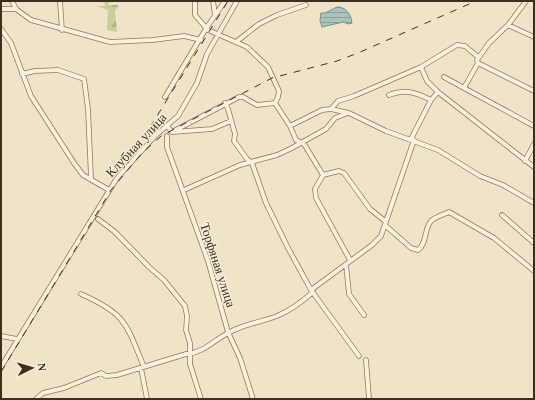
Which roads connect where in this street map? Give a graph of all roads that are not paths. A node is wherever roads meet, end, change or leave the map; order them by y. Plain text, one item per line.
1 (12, 1) edge
2 (61, 1) edge
3 (195, 1) edge
4 (213, 1) edge
5 (225, 1) edge
6 (237, 1) edge
7 (526, 1) edge
8 (306, 5) dead end
9 (16, 9) junction
10 (1, 10) edge
11 (215, 15) junction
12 (508, 24) junction
13 (207, 27) junction
14 (1, 29) edge
15 (62, 30) junction
16 (217, 35) junction
17 (534, 37) edge
18 (201, 40) junction
19 (236, 42) junction
20 (478, 60) junction
21 (421, 68) junction
22 (22, 74) junction
23 (444, 77) dead end
24 (464, 88) junction
25 (534, 91) edge
26 (438, 92) junction
27 (389, 95) dead end
28 (166, 97) dead end
29 (431, 100) junction
30 (225, 103) junction
31 (275, 103) junction
32 (331, 109) junction
33 (349, 113) junction
34 (231, 121) junction
35 (167, 126) junction
36 (290, 126) junction
37 (534, 126) edge
38 (172, 132) junction
39 (167, 136) dead end
40 (412, 140) junction
41 (301, 143) junction
42 (534, 144) edge
43 (250, 161) junction
44 (525, 161) junction
45 (534, 167) edge
46 (323, 175) junction
47 (91, 178) junction
48 (109, 190) junction
49 (184, 190) junction
50 (534, 203) edge
51 (502, 215) dead end
52 (98, 219) dead end
53 (385, 223) junction
54 (534, 243) edge
55 (350, 260) junction
56 (346, 264) junction
57 (534, 271) edge
58 (312, 291) junction
59 (81, 294) dead end
60 (364, 315) dead end
61 (228, 332) junction
62 (1, 336) edge
63 (17, 339) junction
64 (190, 354) junction
65 (359, 356) dead end
66 (366, 360) dead end
67 (1, 367) edge
68 (142, 367) junction
69 (36, 399) edge
70 (148, 399) edge
71 (201, 399) edge
72 (253, 399) edge
73 (369, 399) edge

1 - 9 street
2 - 15 street
3 - 13 street
4 - 11 street
5 - 11 street
6 - 16 street, Клубная улица
7 - 12 street
8 - 19 street
9 - 10 street
9 - 15 street
11 - 13 street
12 - 17 street
12 - 20 street
13 - 16 street
13 - 18 street
14 - 22 street
15 - 18 street
16 - 19 street
16 - 35 street, Клубная улица
18 - 28 street
19 - 31 street
20 - 21 street
20 - 24 street
20 - 25 street
21 - 26 street
21 - 32 street
22 - 47 street
22 - 47 street
23 - 24 street
24 - 37 street
26 - 29 street
26 - 44 street
27 - 29 street
29 - 40 street
30 - 31 street
30 - 34 street
30 - 38 street
31 - 36 street
32 - 33 street
32 - 36 street
33 - 40 street
33 - 41 street
34 - 38 street
34 - 43 street
35 - 38 street
35 - 48 street, Клубная улица
36 - 41 street
39 - 49 street, Торфяная улица
40 - 50 street
40 - 53 street
41 - 43 street
41 - 46 street
42 - 44 street
43 - 49 street
43 - 58 street
44 - 45 street
46 - 53 street
46 - 55 street
47 - 48 street
48 - 63 street, Клубная улица
49 - 61 street, Торфяная улица
51 - 54 street
52 - 64 street
53 - 55 street
53 - 57 street
55 - 56 street
56 - 58 street
56 - 60 street
58 - 61 street
58 - 65 street
59 - 68 street
61 - 64 street
61 - 72 street, Торфяная улица
62 - 63 street
63 - 67 street, Клубная улица
64 - 68 street
64 - 71 street
66 - 73 street
68 - 69 street
68 - 70 street

